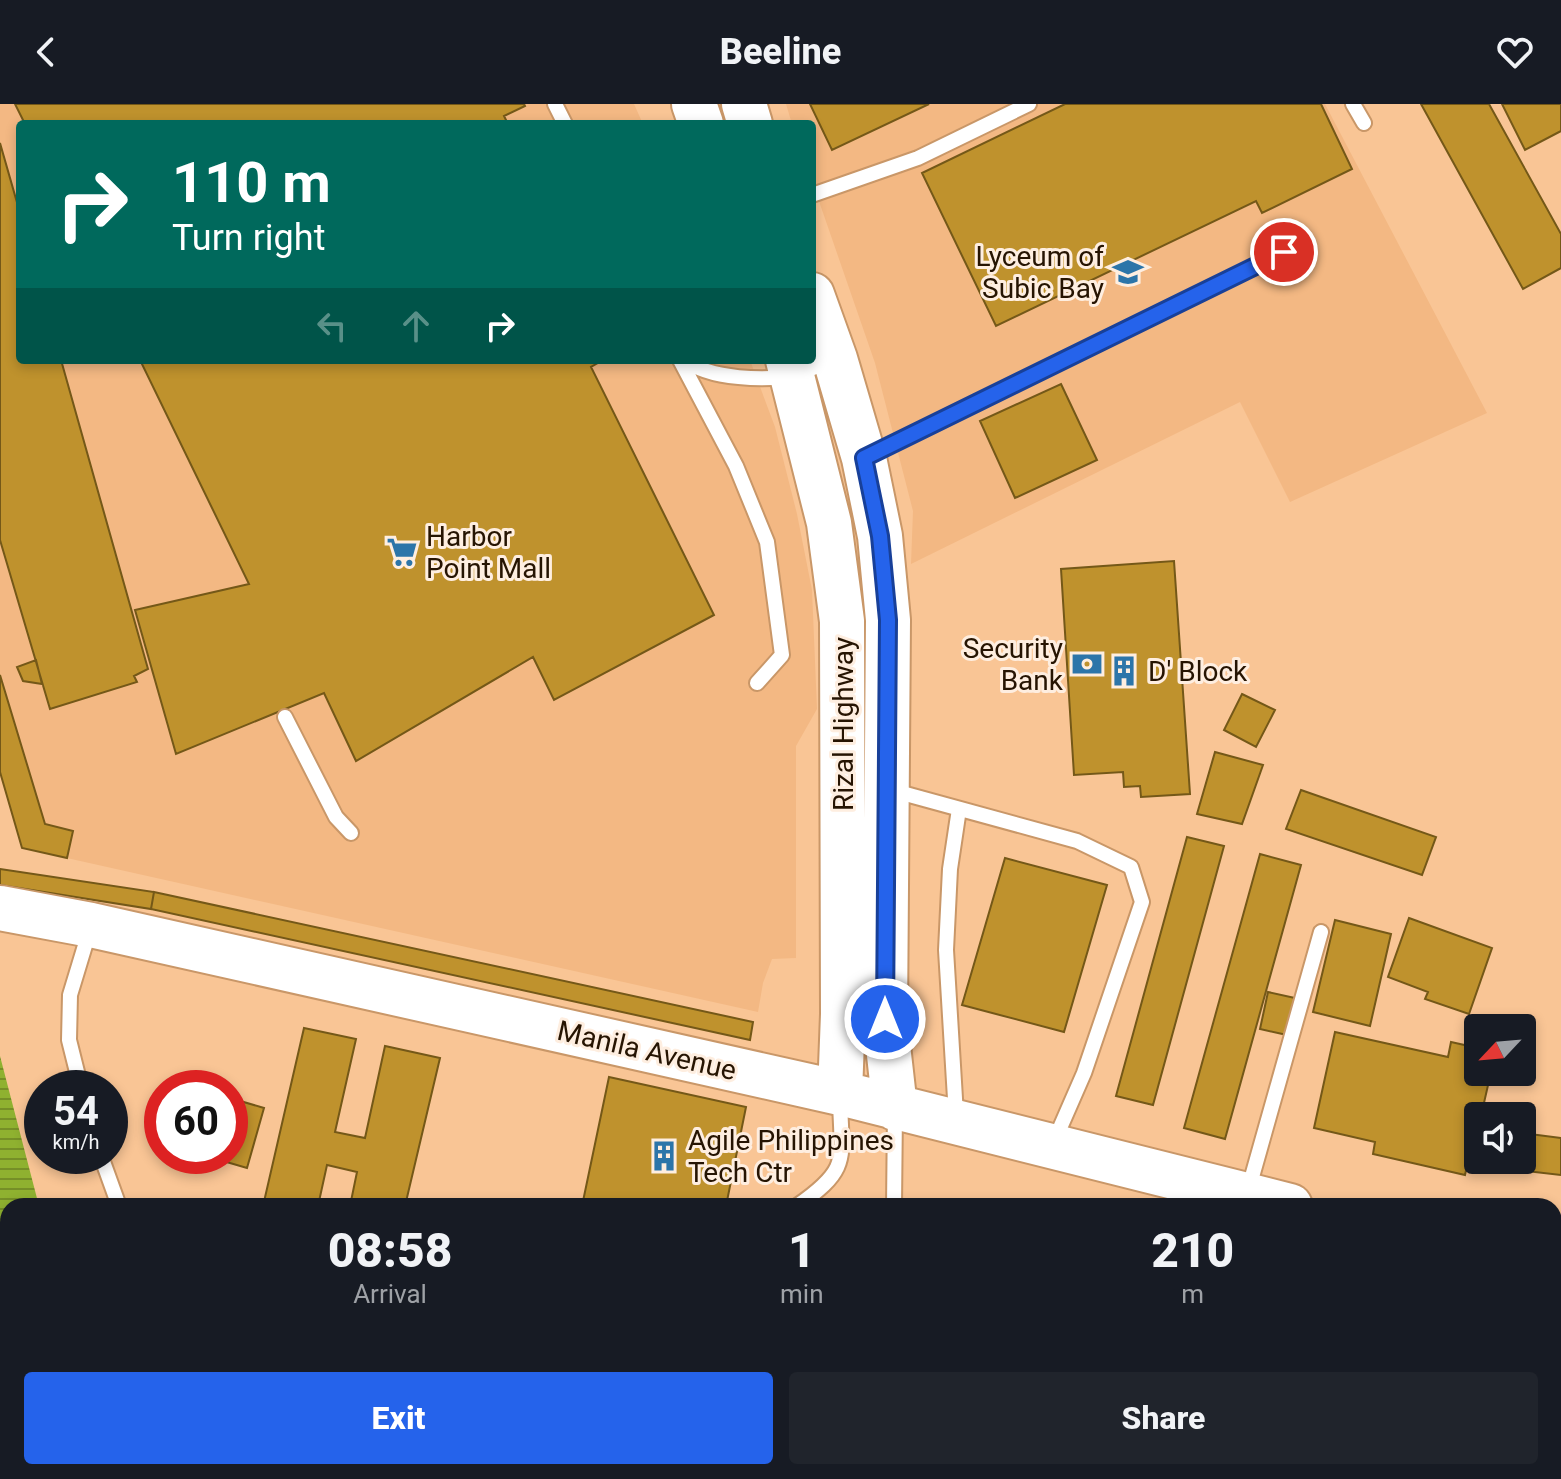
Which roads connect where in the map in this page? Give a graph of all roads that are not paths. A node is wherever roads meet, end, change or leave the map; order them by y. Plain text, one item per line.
1 (1029, 104) edge
2 (1353, 104) edge
3 (1364, 123) dead end
4 (816, 194) edge
5 (1284, 252) dead end
6 (816, 306) edge
7 (835, 359) junction
8 (816, 363) edge
9 (685, 364) edge
10 (689, 364) edge
11 (791, 368) edge
12 (864, 458) junction
13 (757, 683) dead end
14 (285, 717) dead end
15 (887, 789) junction
16 (959, 809) junction
17 (351, 833) dead end
18 (6, 909) edge
19 (91, 925) junction
20 (1321, 932) dead end
21 (76, 1070) edge
22 (840, 1093) junction
23 (895, 1108) junction
24 (956, 1123) junction
25 (1052, 1147) junction
26 (107, 1174) edge
27 (1247, 1195) junction
28 (116, 1198) edge
29 (808, 1198) edge
30 (894, 1198) edge
31 (1259, 1198) edge

1 - 4 lane
2 - 3 lane
5 - 12 lane
6 - 7 main road, Rizal Highway
7 - 8 lane
7 - 12 main road, Rizal Highway
9 - 13 lane
10 - 11 lane
11 - 22 main road, Rizal Highway
12 - 15 main road, Rizal Highway
14 - 17 lane
15 - 16 lane
15 - 23 main road, Rizal Highway
16 - 24 lane
16 - 25 lane
18 - 19 main road, Manila Avenue
19 - 21 lane
19 - 22 main road, Manila Avenue
20 - 27 lane
22 - 23 main road, Manila Avenue
22 - 29 lane
23 - 24 main road, Manila Avenue
23 - 30 lane
24 - 25 main road, Manila Avenue
25 - 27 main road, Manila Avenue
26 - 28 lane
27 - 31 main road, Manila Avenue

